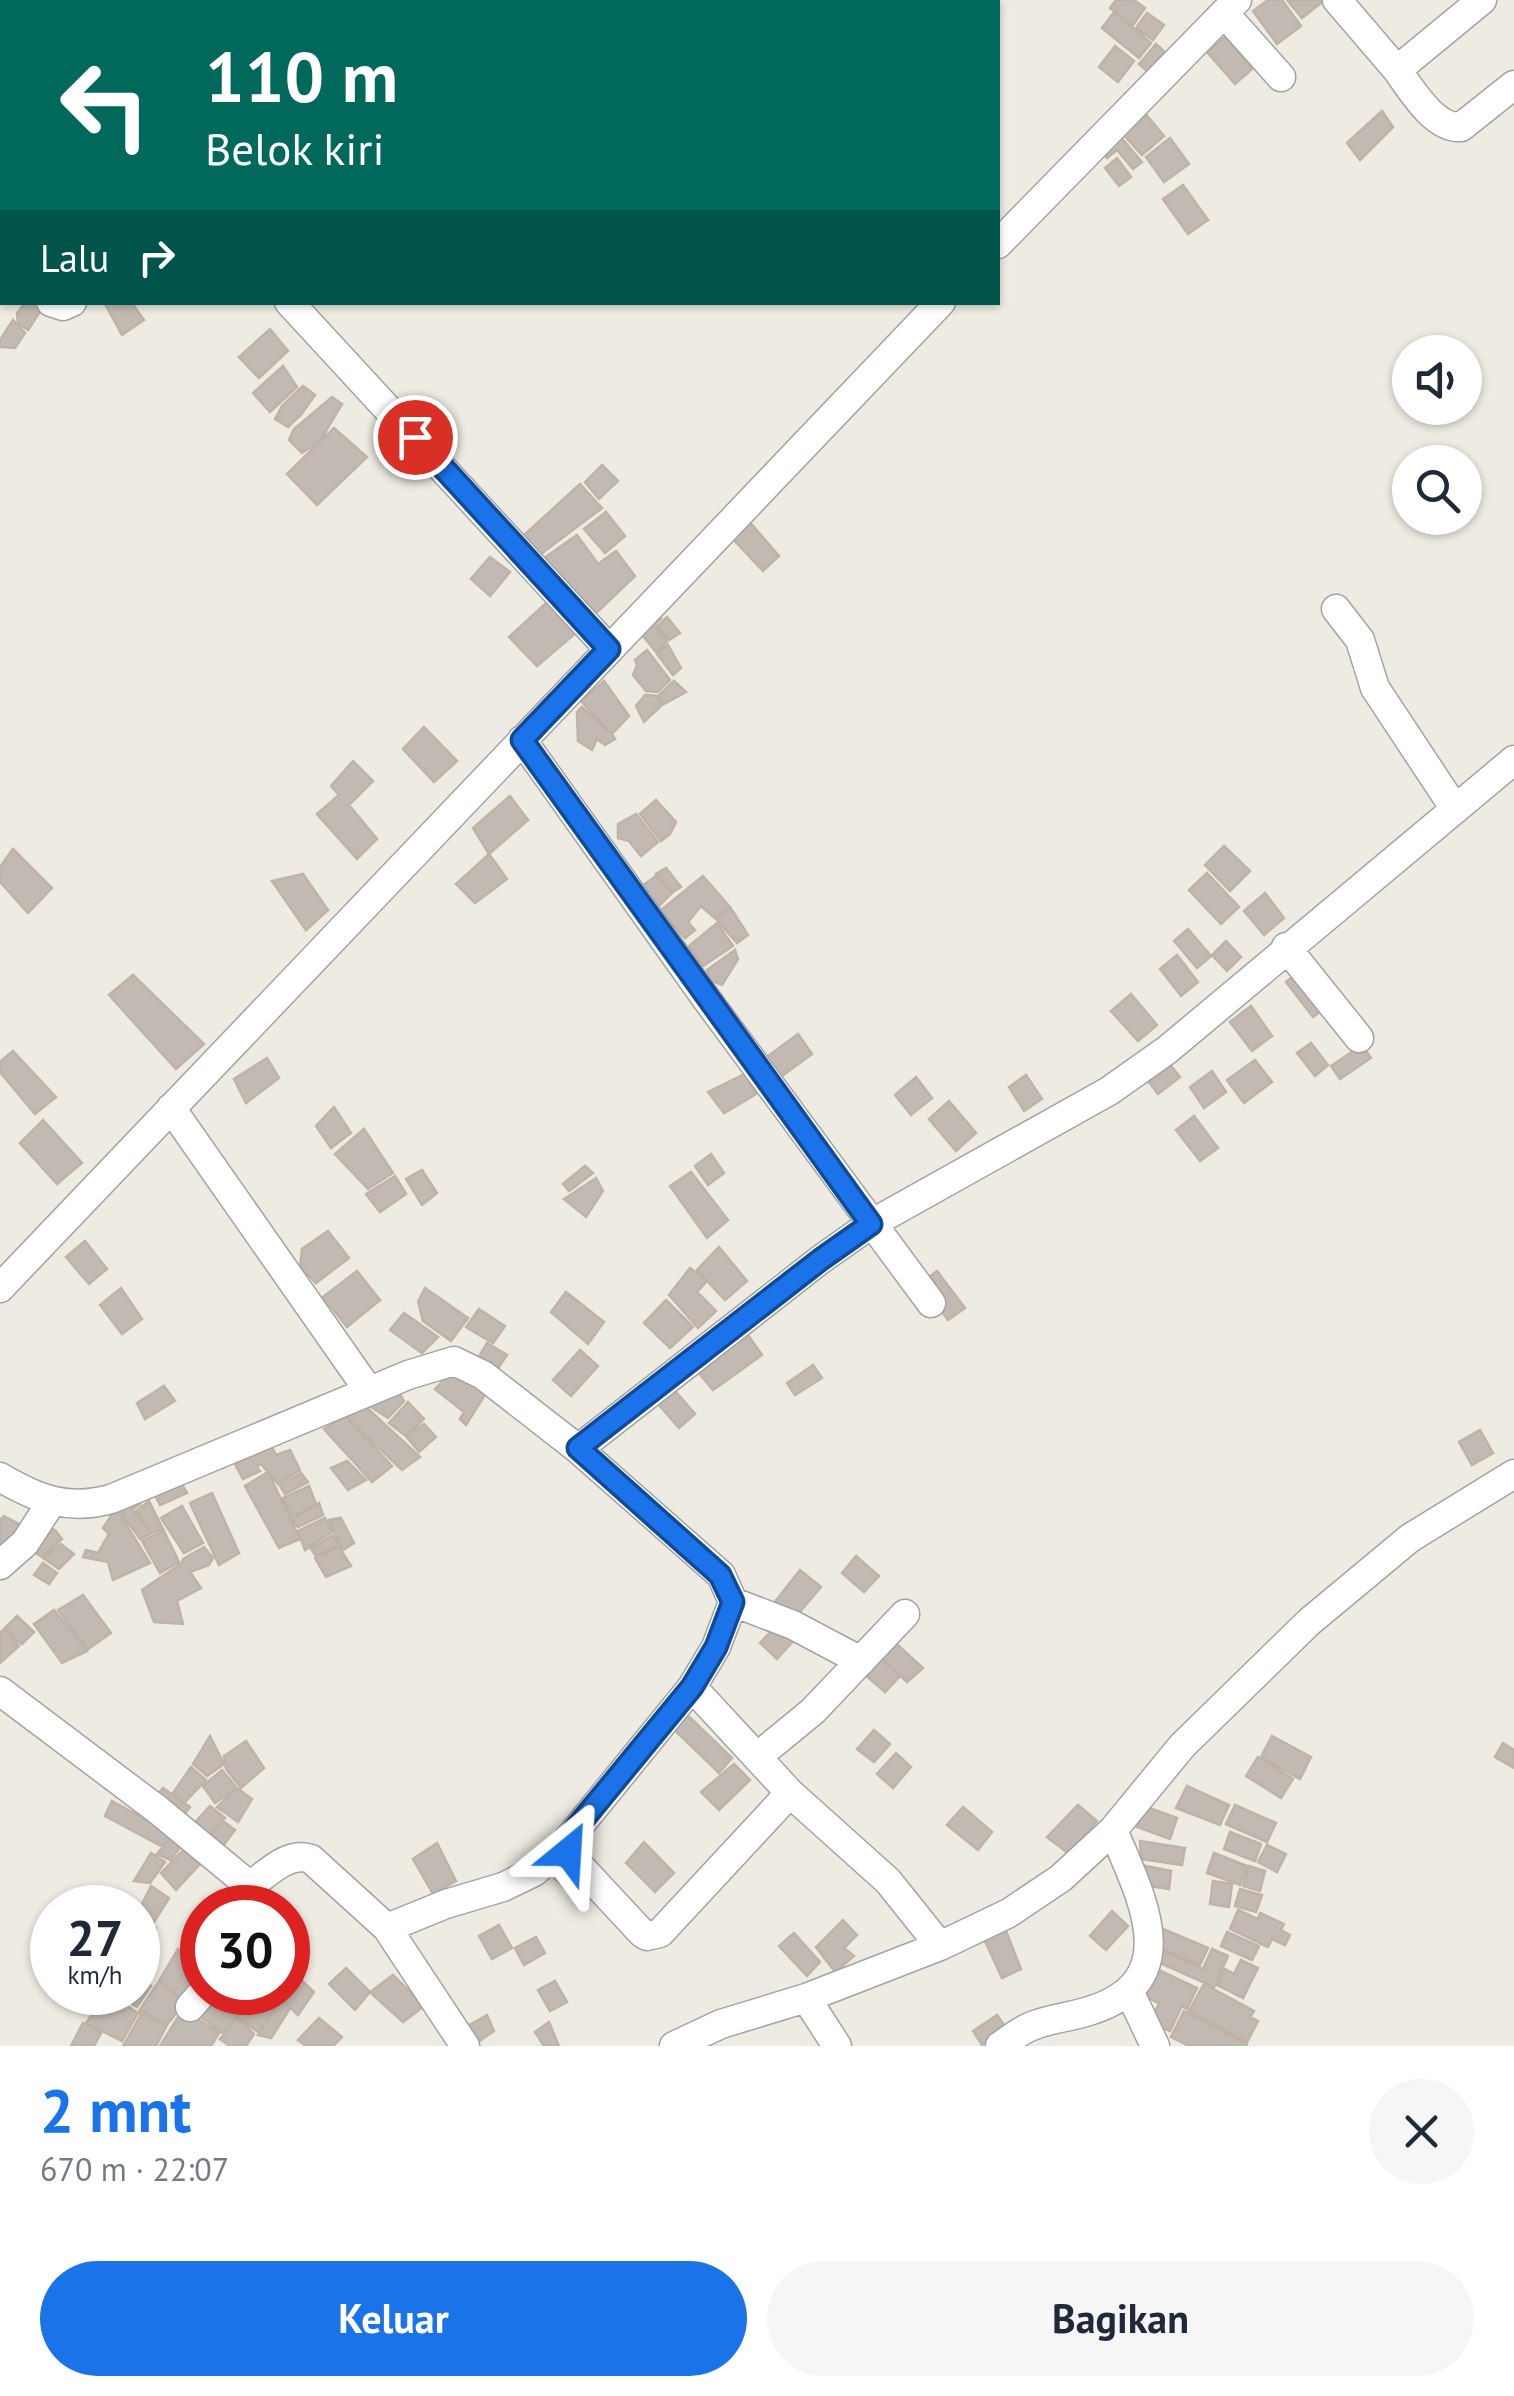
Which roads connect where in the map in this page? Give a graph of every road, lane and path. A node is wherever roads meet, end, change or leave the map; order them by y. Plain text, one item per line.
1 (1337, 0) edge
2 (1482, 0) edge
3 (1230, 6) edge
4 (1398, 70) junction
5 (1281, 77) dead end
6 (1514, 86) edge
7 (1000, 242) edge
8 (291, 305) edge
9 (938, 305) edge
10 (1336, 609) dead end
11 (609, 649) junction
12 (522, 740) junction
13 (1514, 760) edge
14 (1455, 809) junction
15 (1286, 947) junction
16 (1358, 1038) dead end
17 (171, 1108) junction
18 (871, 1224) junction
19 (0, 1288) edge
20 (931, 1304) dead end
21 (370, 1391) junction
22 (578, 1448) junction
23 (1514, 1474) edge
24 (0, 1477) edge
25 (52, 1501) junction
26 (0, 1565) edge
27 (733, 1602) junction
28 (904, 1614) dead end
29 (862, 1662) junction
30 (692, 1687) junction
31 (0, 1691) edge
32 (756, 1757) junction
33 (790, 1793) junction
34 (1112, 1830) junction
35 (562, 1847) junction
36 (234, 1885) edge
37 (259, 1885) edge
38 (387, 1928) junction
39 (940, 1946) junction
40 (1130, 1992) junction
41 (806, 1998) junction
42 (465, 2046) edge
43 (674, 2046) edge
44 (837, 2046) edge
45 (1000, 2046) edge
46 (1155, 2046) edge

1 - 4 street
2 - 4 street
3 - 5 street
3 - 7 street
4 - 6 street
8 - 11 street
9 - 11 street
10 - 14 street
11 - 12 street
12 - 17 street
12 - 18 street
13 - 14 street
14 - 15 street
15 - 16 street
15 - 18 street
17 - 19 street
17 - 21 street
18 - 20 street
18 - 22 street
21 - 22 street
21 - 25 street
22 - 27 street
23 - 34 street
24 - 25 street
25 - 26 street
27 - 29 street
27 - 30 street
28 - 29 street
29 - 32 street
30 - 32 street
30 - 35 street
31 - 36 street
32 - 33 street
33 - 35 street
33 - 39 street
34 - 39 street
34 - 40 street
35 - 38 street
37 - 38 street
38 - 42 street
39 - 41 street
40 - 45 street
40 - 46 street
41 - 43 street
41 - 44 street

